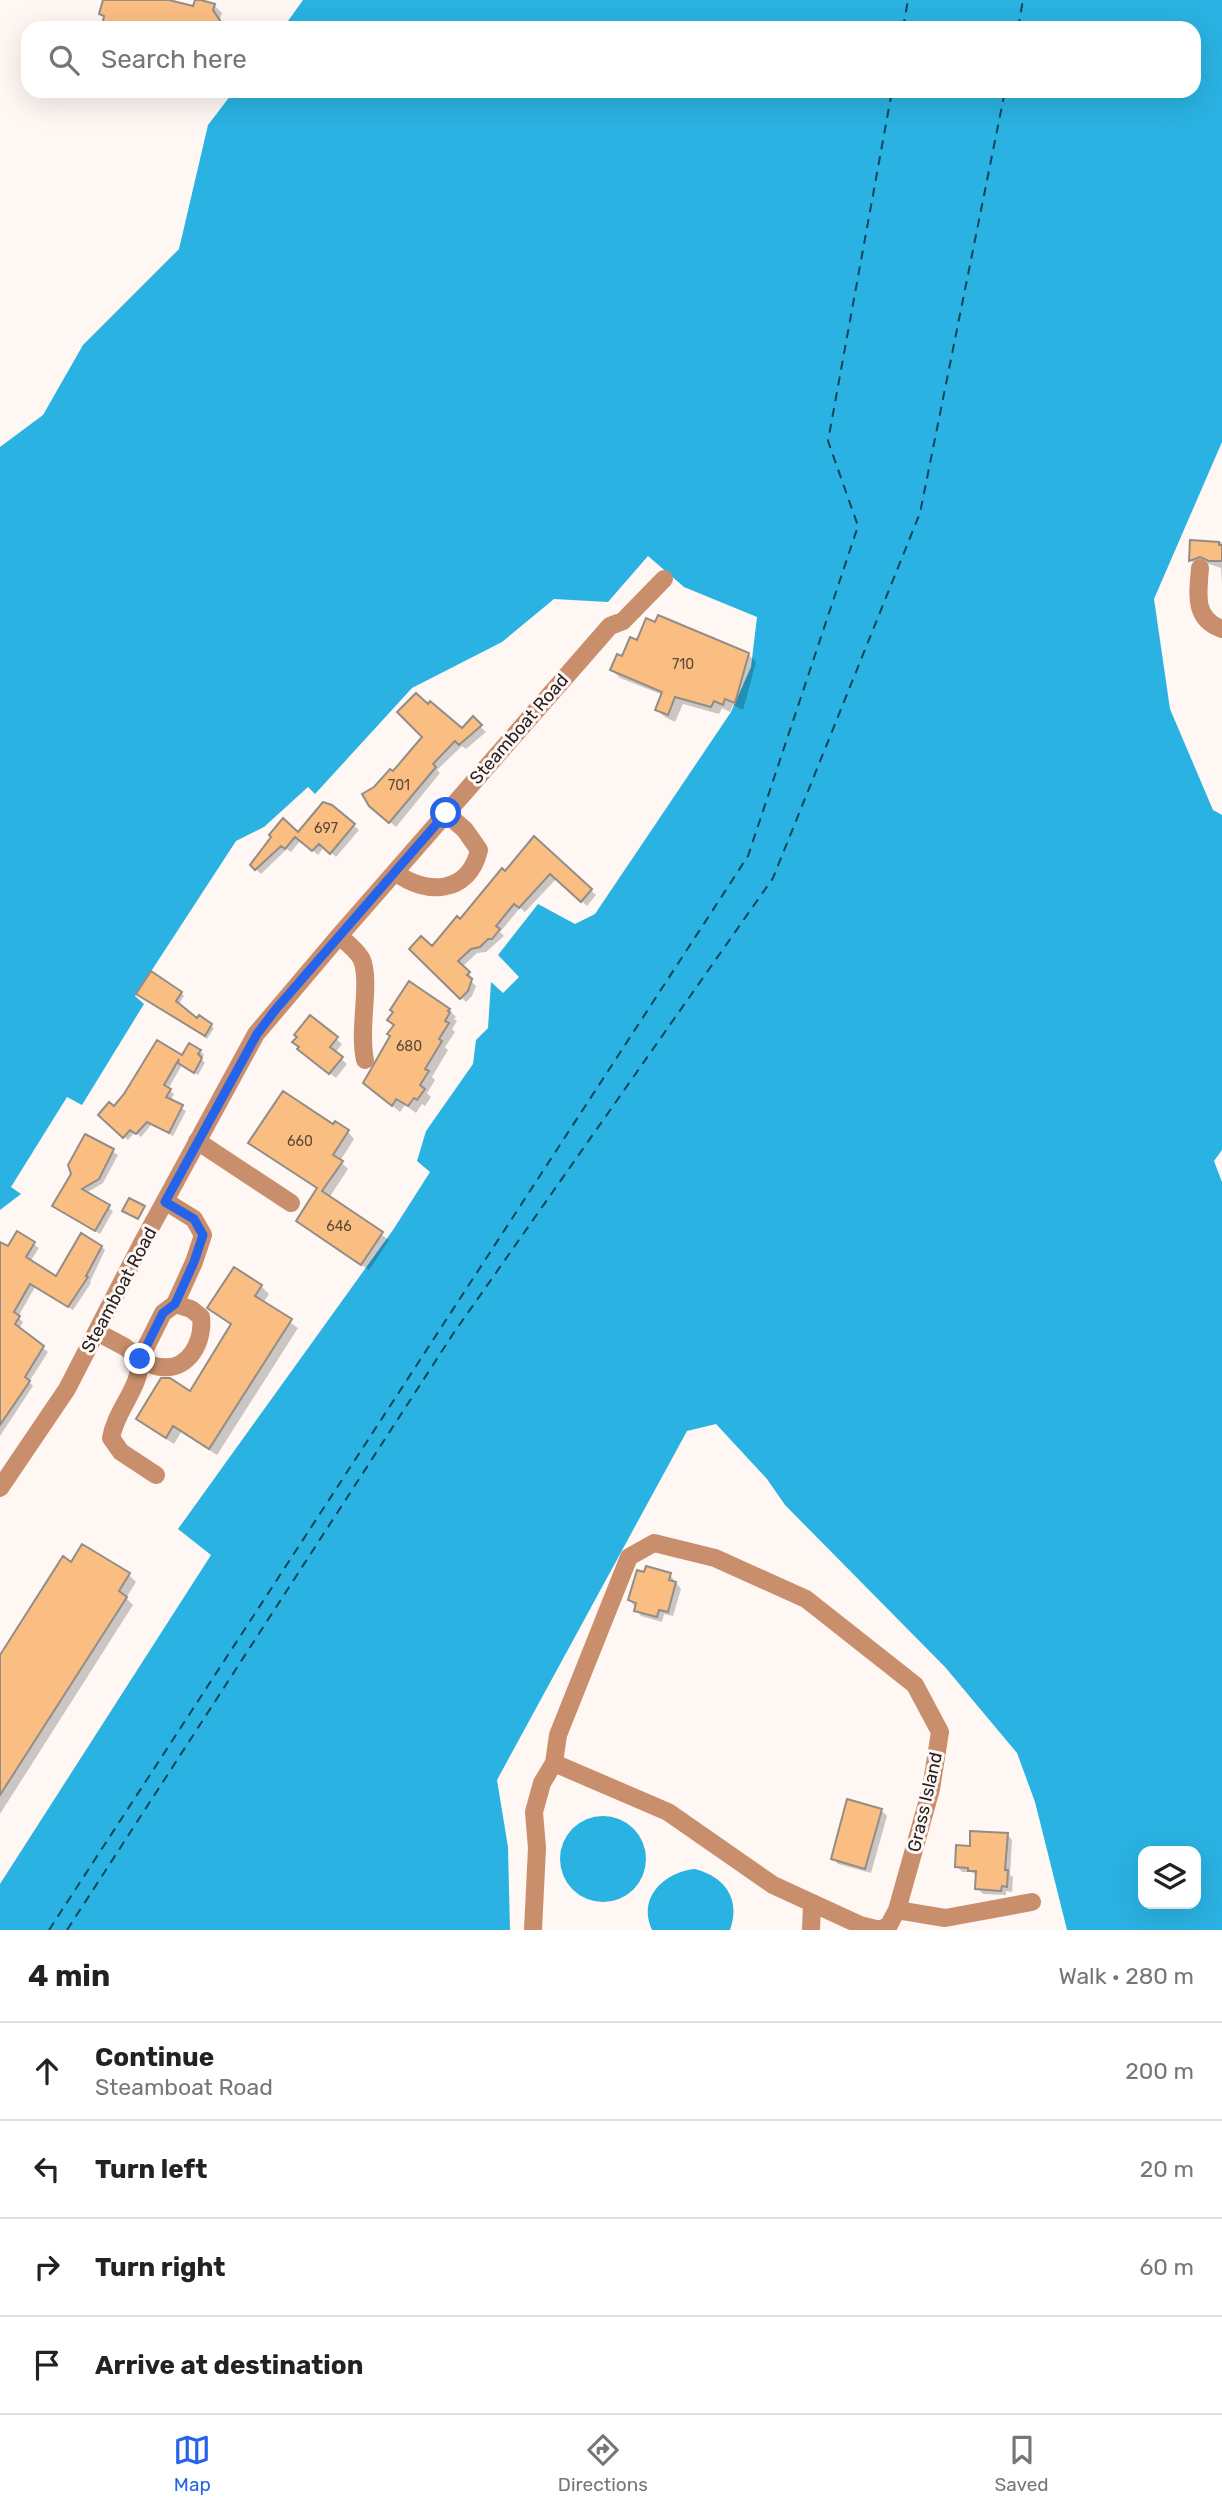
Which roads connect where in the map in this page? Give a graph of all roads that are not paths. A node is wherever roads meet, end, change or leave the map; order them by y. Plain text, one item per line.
1 (1200, 568) dead end
2 (664, 579) dead end
3 (1222, 629) edge
4 (446, 813) junction
5 (395, 872) junction
6 (339, 936) junction
7 (365, 1060) dead end
8 (197, 1141) junction
9 (165, 1202) junction
10 (291, 1203) dead end
11 (175, 1304) junction
12 (97, 1332) junction
13 (140, 1359) junction
14 (156, 1475) dead end
15 (0, 1488) edge
16 (554, 1763) junction
17 (1032, 1902) dead end
18 (812, 1903) junction
19 (897, 1910) junction
20 (533, 1930) edge
21 (811, 1930) edge

1 - 3 street
2 - 4 street, Steamboat Road
4 - 5 street, Steamboat Road
4 - 5 street
5 - 6 street, Steamboat Road
6 - 7 street
6 - 8 street, Steamboat Road
8 - 9 street, Steamboat Road
8 - 10 street
9 - 11 street
9 - 12 street, Steamboat Road
11 - 13 street
11 - 13 street
12 - 13 street
12 - 15 street, Steamboat Road
13 - 14 street
16 - 18 street
16 - 19 street, Grass Island
16 - 20 street, Grass Island
17 - 19 street
18 - 19 street
18 - 21 street

